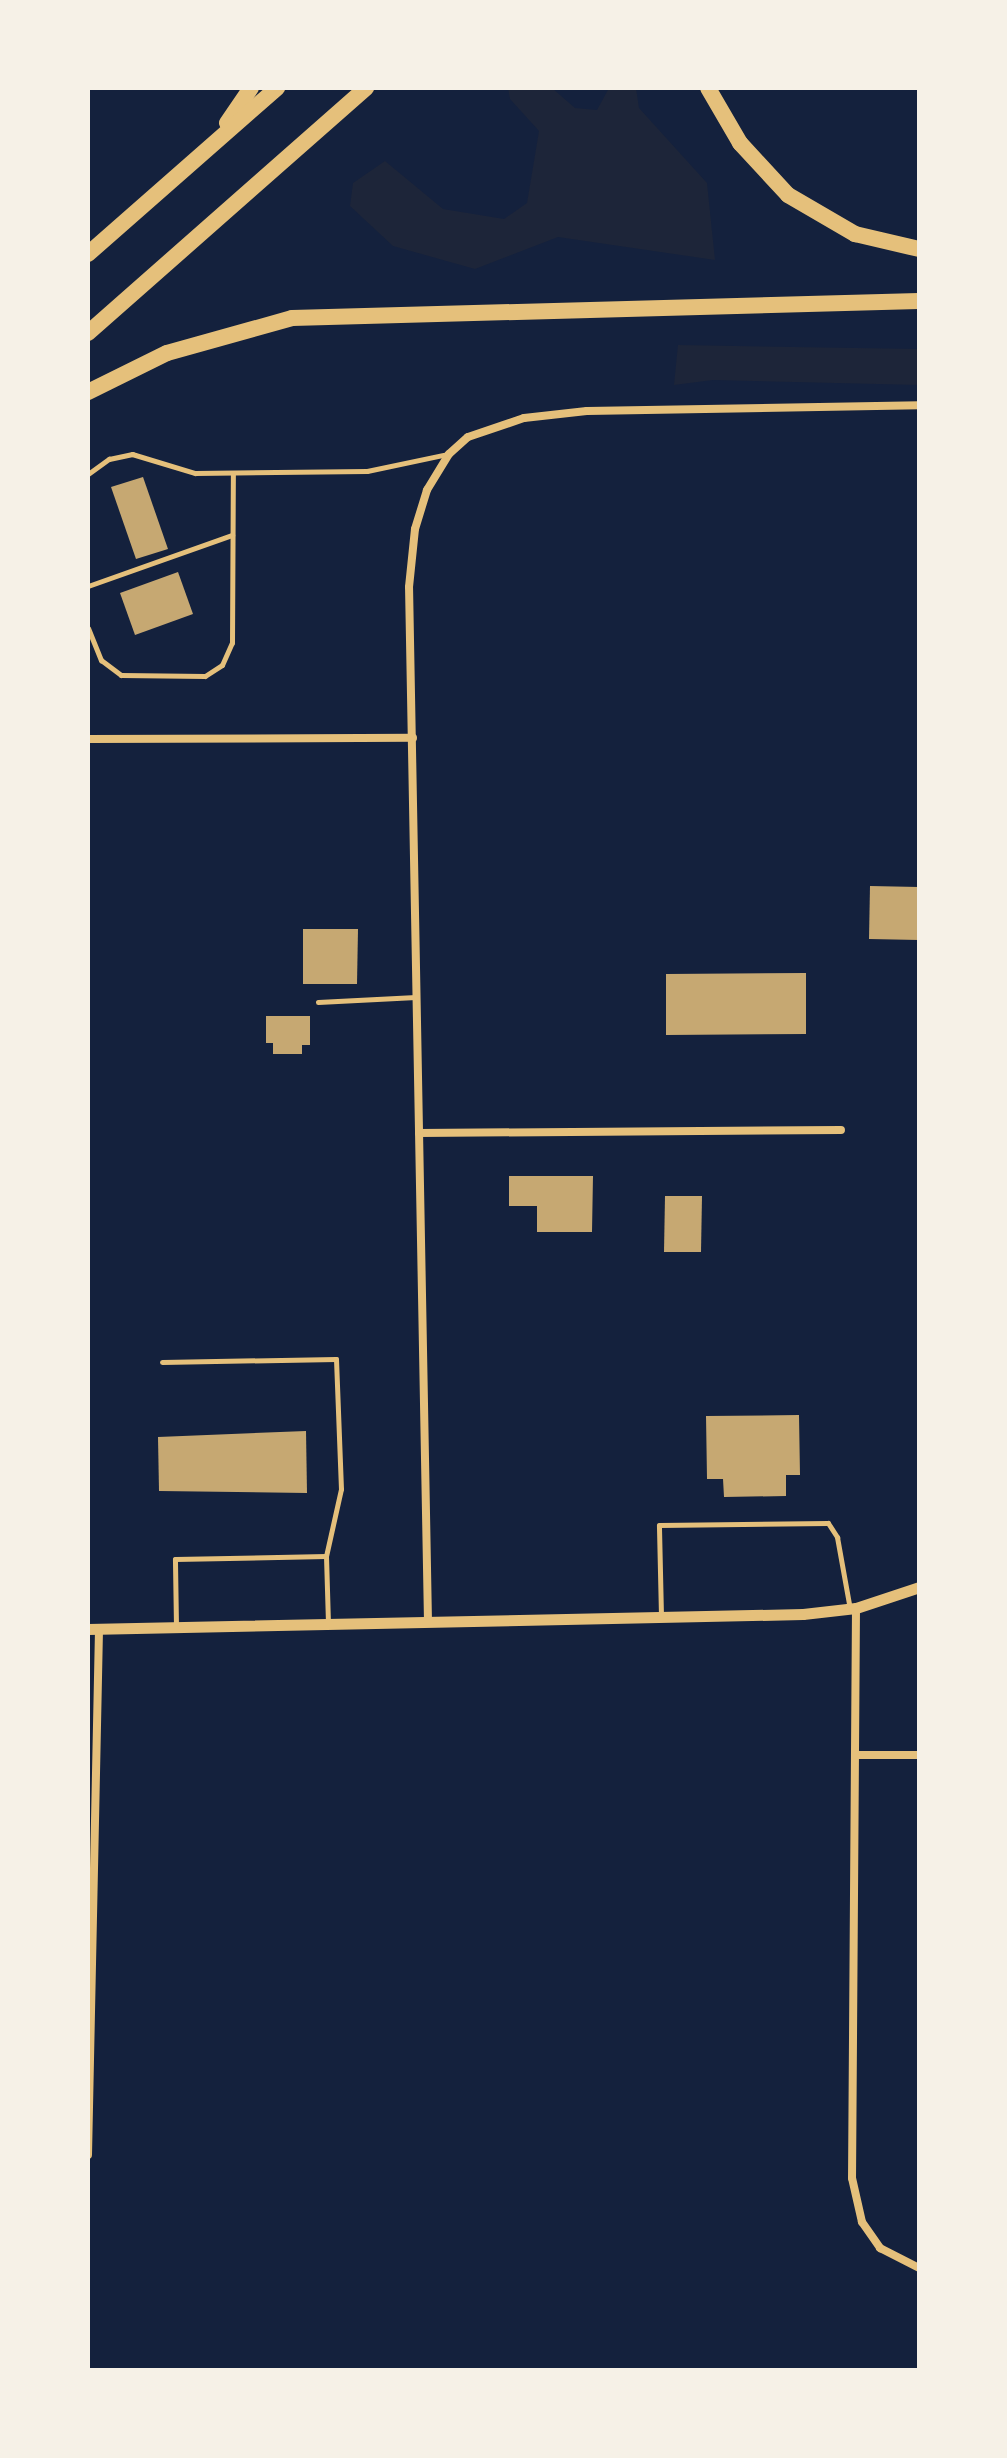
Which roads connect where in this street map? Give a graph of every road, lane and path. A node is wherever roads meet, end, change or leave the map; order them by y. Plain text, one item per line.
1 (251, 88) edge
2 (277, 88) edge
3 (366, 88) edge
4 (708, 88) edge
5 (211, 145) junction
6 (919, 249) edge
7 (88, 254) edge
8 (919, 301) edge
9 (88, 333) edge
10 (88, 392) edge
11 (919, 405) edge
12 (449, 454) junction
13 (233, 473) junction
14 (88, 474) edge
15 (232, 535) junction
16 (88, 586) edge
17 (88, 628) edge
18 (413, 738) junction
19 (88, 739) edge
20 (417, 997) junction
21 (318, 1002) dead end
22 (841, 1130) dead end
23 (419, 1133) junction
24 (162, 1362) dead end
25 (326, 1556) junction
26 (919, 1587) edge
27 (853, 1608) junction
28 (661, 1617) junction
29 (428, 1622) junction
30 (328, 1624) junction
31 (176, 1627) junction
32 (93, 1629) edge
33 (857, 1755) junction
34 (919, 1755) edge
35 (90, 1940) edge
36 (88, 2145) edge
37 (88, 2155) edge
38 (919, 2268) edge

1 - 5 highway
2 - 5 highway
3 - 9 highway
4 - 6 highway
5 - 7 highway
8 - 10 highway
11 - 12 street
12 - 13 lane
12 - 18 street
13 - 14 lane
13 - 15 lane
15 - 16 lane
15 - 17 lane
18 - 19 street
18 - 20 street
20 - 21 lane
20 - 23 street
22 - 23 street
23 - 29 street
24 - 25 lane
25 - 30 lane
25 - 31 lane
26 - 27 street
27 - 28 street
27 - 28 lane
27 - 33 street
28 - 29 street
29 - 30 street
30 - 31 street
31 - 32 street
32 - 35 street
33 - 34 street
33 - 38 street
35 - 36 street
36 - 37 street

